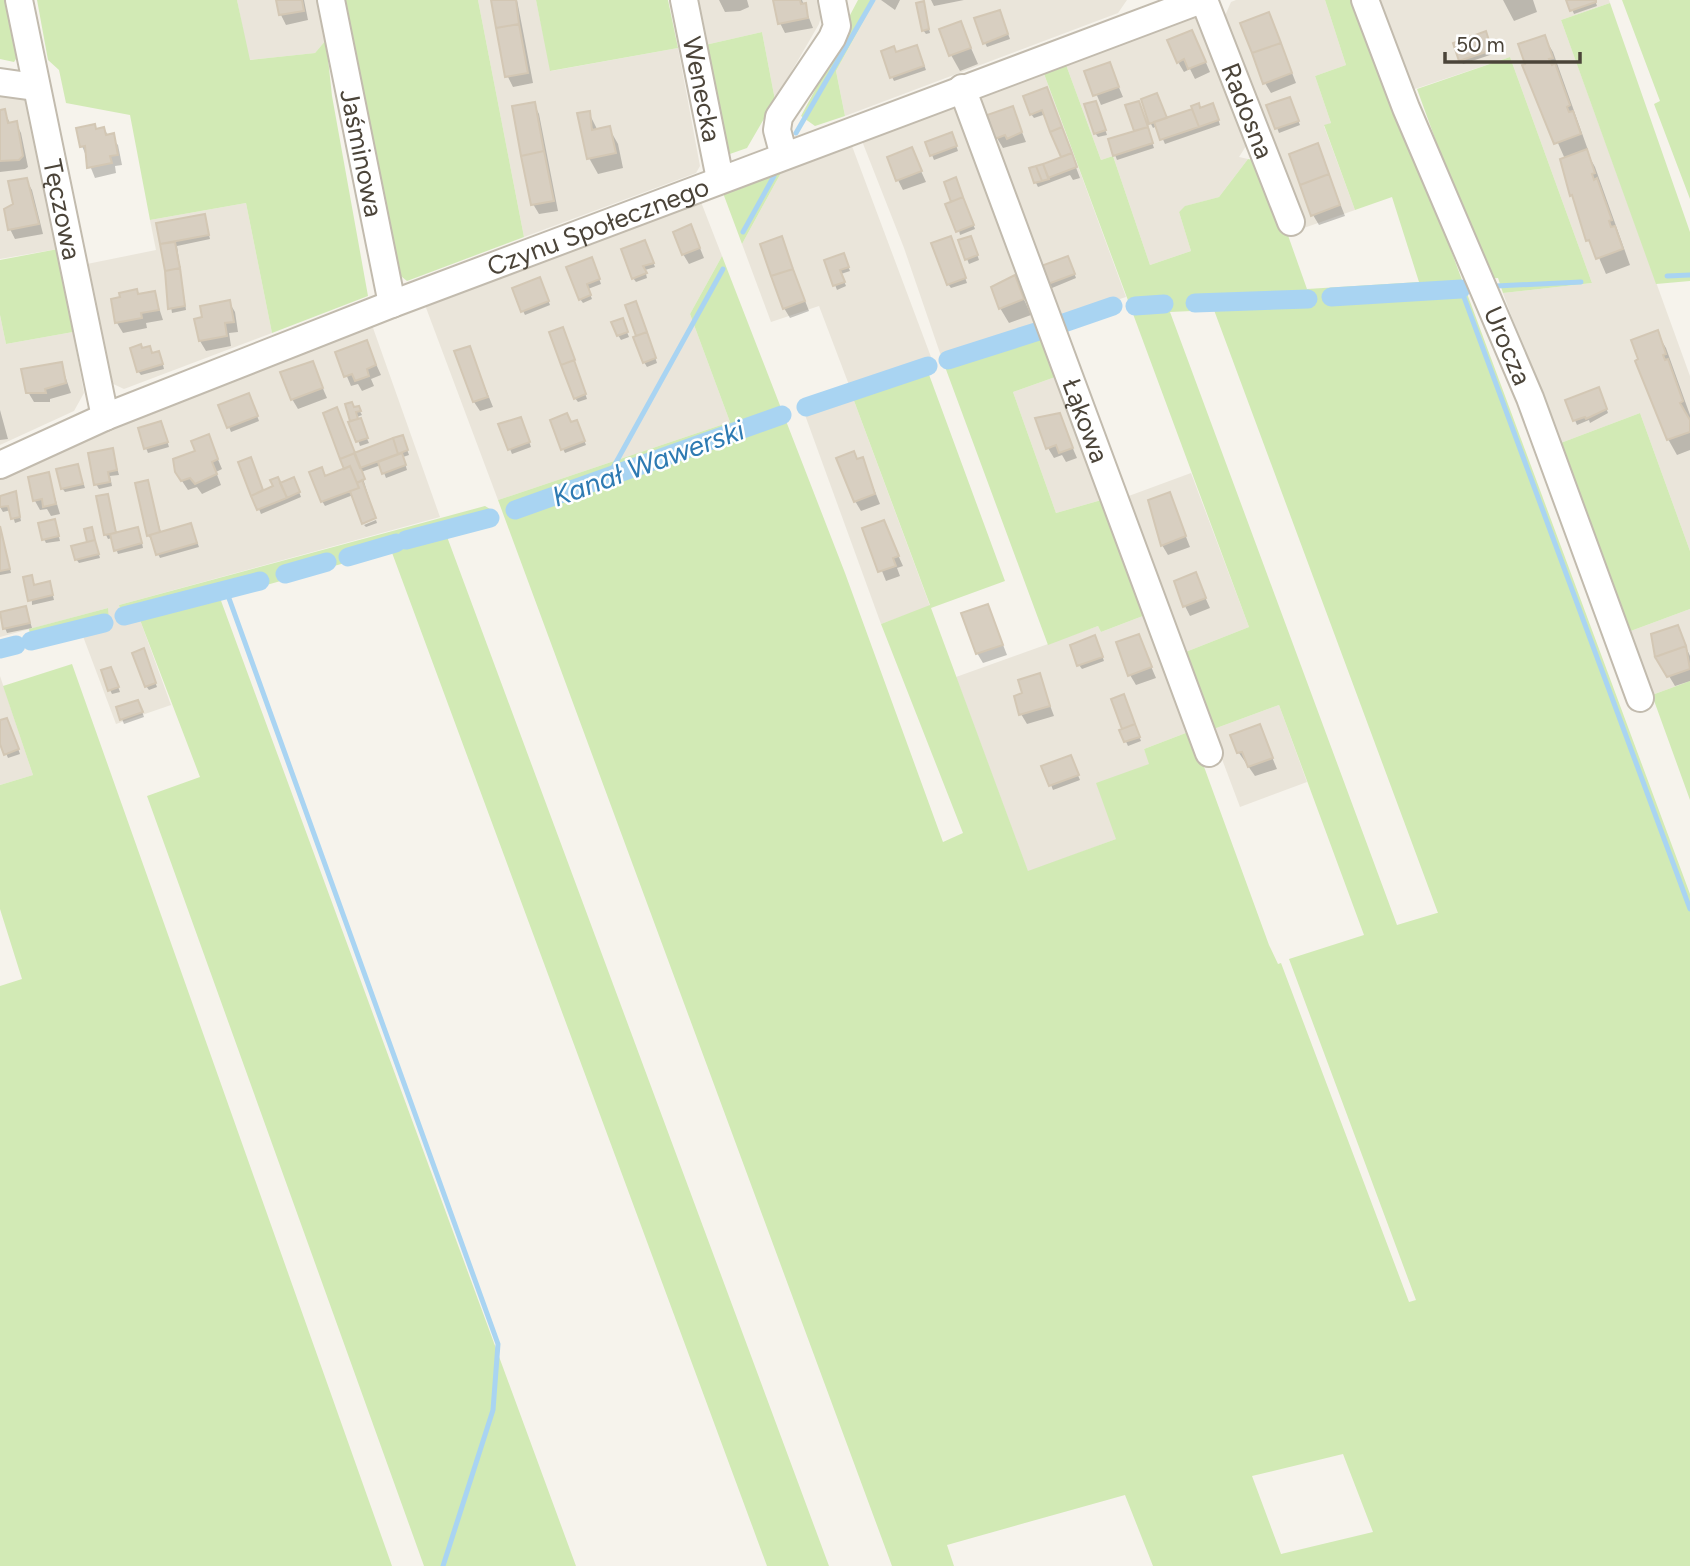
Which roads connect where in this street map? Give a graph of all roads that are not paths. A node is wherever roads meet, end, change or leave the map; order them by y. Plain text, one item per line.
1 (19, 0) edge
2 (331, 0) edge
3 (684, 0) edge
4 (832, 0) edge
5 (1202, 0) edge
6 (1365, 0) edge
7 (1146, 10) edge
8 (0, 82) edge
9 (35, 87) junction
10 (962, 88) junction
11 (784, 156) junction
12 (720, 179) junction
13 (1291, 222) dead end
14 (392, 304) junction
15 (105, 417) junction
16 (0, 465) edge
17 (1640, 698) dead end
18 (1209, 753) dead end

1 - 9 street, Tęczowa
2 - 14 street, Jaśminowa
3 - 12 street, Wenecka
4 - 11 street
5 - 7 street, Czynu Społecznego
5 - 13 street, Radosna
6 - 17 street, Urocza
7 - 10 street, Czynu Społecznego
8 - 9 street
9 - 15 street, Tęczowa
10 - 11 street, Czynu Społecznego
10 - 18 street, Łąkowa
11 - 12 street, Czynu Społecznego
12 - 14 street, Czynu Społecznego
14 - 15 street, Czynu Społecznego
15 - 16 street, Czynu Społecznego

